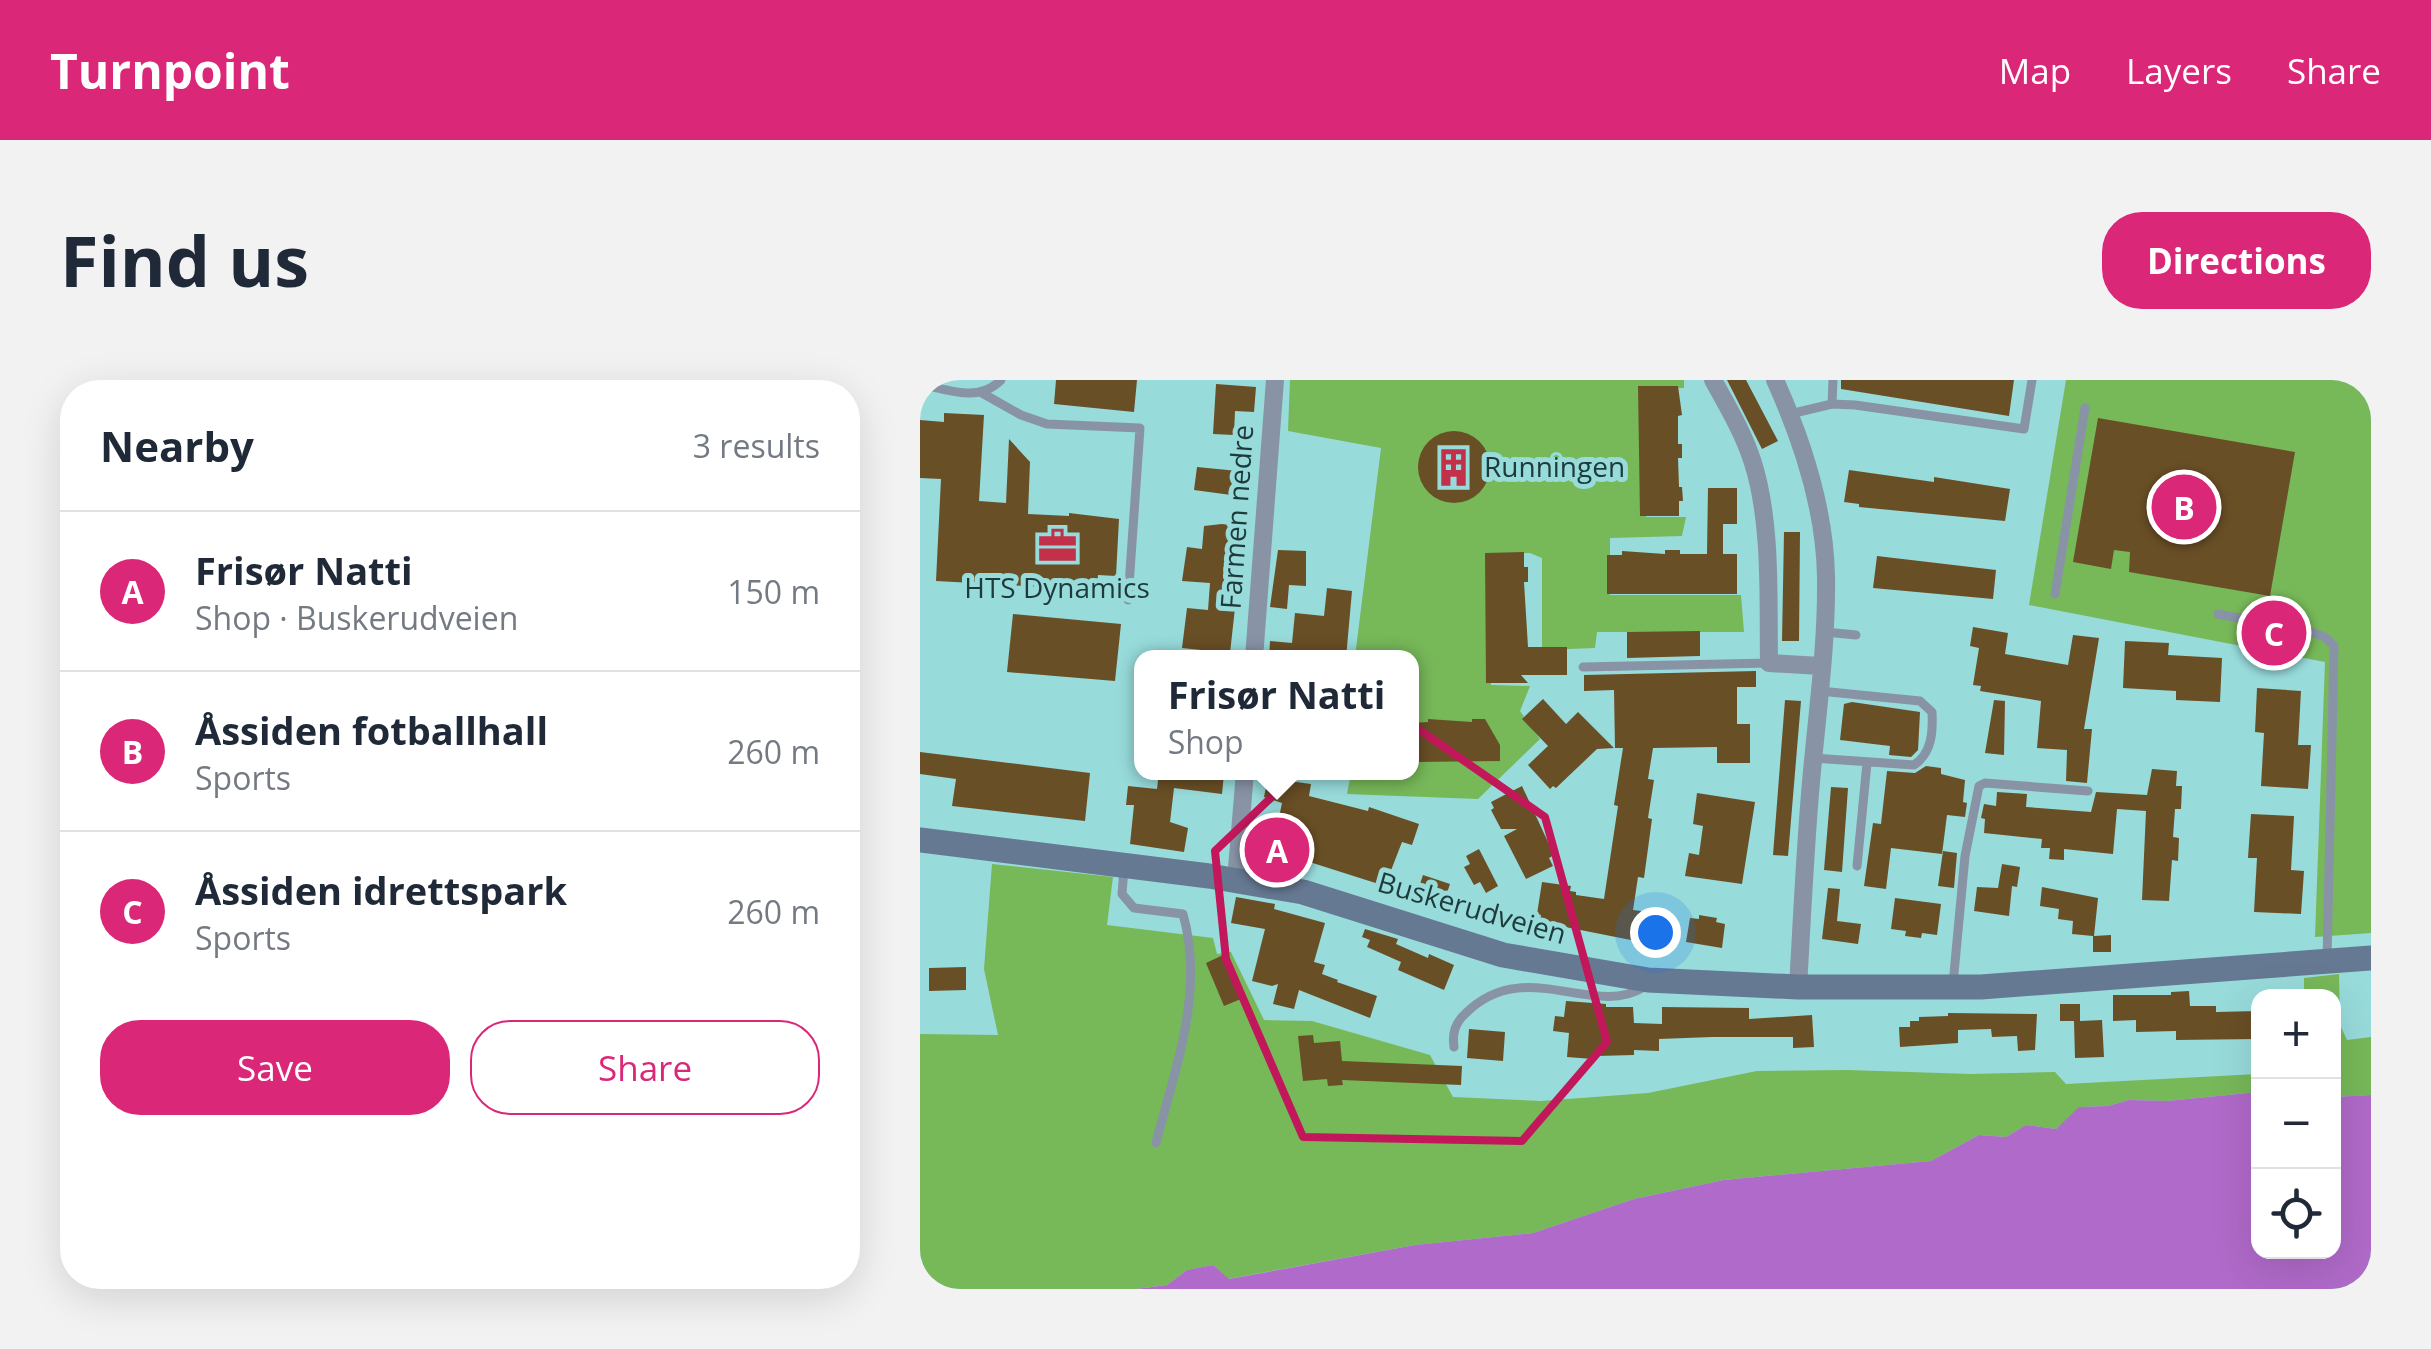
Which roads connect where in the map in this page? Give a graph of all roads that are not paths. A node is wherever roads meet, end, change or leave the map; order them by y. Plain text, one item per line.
1 (1001, 380) edge
2 (1275, 380) edge
3 (1713, 380) edge
4 (1775, 380) edge
5 (1834, 380) edge
6 (2032, 380) edge
7 (920, 384) edge
8 (982, 392) junction
9 (1832, 404) junction
10 (2084, 408) dead end
11 (1790, 414) junction
12 (2054, 594) dead end
13 (1128, 600) dead end
14 (2218, 614) dead end
15 (1825, 632) junction
16 (1856, 635) dead end
17 (1255, 650) edge
18 (1769, 664) junction
19 (1821, 666) junction
20 (1583, 667) dead end
21 (1819, 690) junction
22 (1813, 758) junction
23 (1867, 763) junction
24 (1244, 780) edge
25 (2088, 792) dead end
26 (920, 840) edge
27 (1124, 865) junction
28 (1857, 866) dead end
29 (1236, 880) junction
30 (2371, 958) edge
31 (2327, 962) junction
32 (1648, 980) junction
33 (1798, 987) junction
34 (1954, 987) junction
35 (1454, 1048) dead end
36 (1156, 1143) dead end

1 - 8 lane
2 - 17 street, Farmen nedre
3 - 18 street
4 - 11 street
5 - 9 lane
6 - 9 lane
7 - 8 lane
8 - 13 lane
9 - 11 lane
10 - 12 lane
11 - 15 street
14 - 31 lane
15 - 16 lane
15 - 19 street
18 - 19 street
18 - 20 lane
19 - 21 street
21 - 22 street
21 - 23 lane
22 - 23 lane
22 - 33 street
23 - 28 lane
24 - 29 street
25 - 34 lane
26 - 27 main road, Buskerudveien
27 - 29 main road, Buskerudveien
27 - 36 lane
29 - 32 main road, Buskerudveien
30 - 31 main road, Buskerudveien
31 - 34 main road, Buskerudveien
32 - 33 main road, Buskerudveien
32 - 35 lane
33 - 34 main road, Buskerudveien

